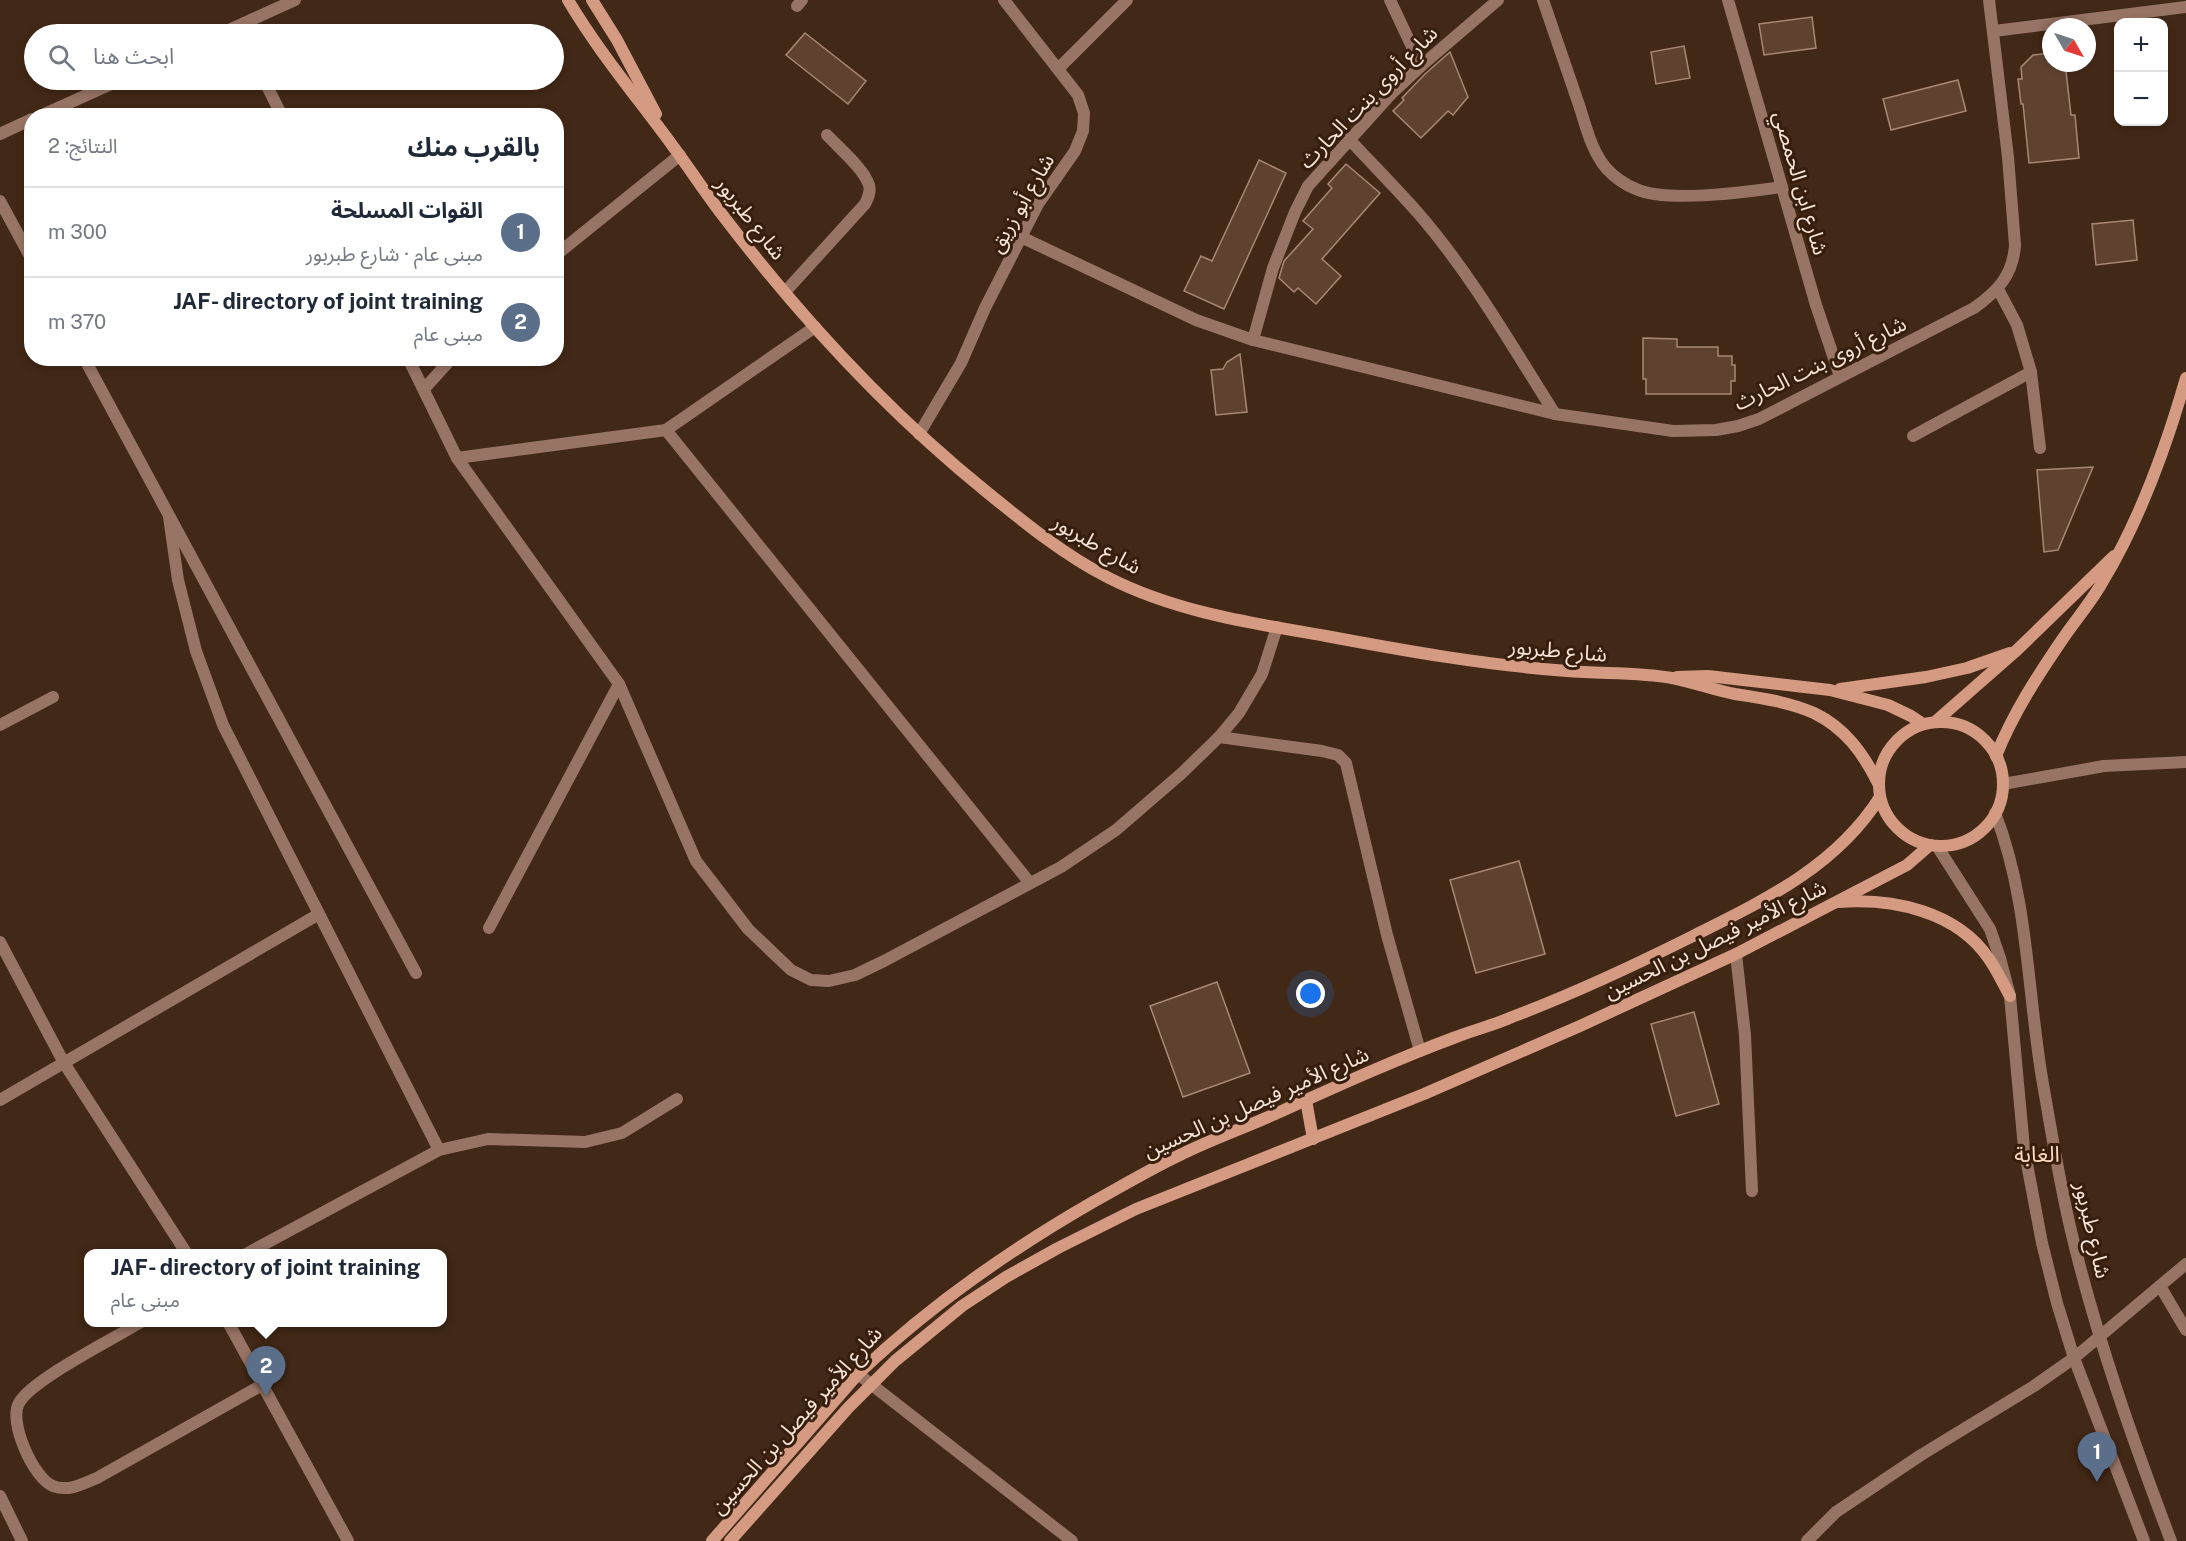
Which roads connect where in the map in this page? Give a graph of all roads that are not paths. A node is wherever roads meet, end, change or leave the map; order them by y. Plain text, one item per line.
1 (295, 0) edge
2 (568, 0) edge
3 (592, 0) edge
4 (1004, 0) edge
5 (1127, 0) edge
6 (1390, 0) edge
7 (1498, 0) edge
8 (1543, 0) edge
9 (1728, 0) edge
10 (1989, 0) edge
11 (2186, 7) edge
12 (252, 24) edge
13 (1994, 31) junction
14 (1421, 66) junction
15 (1058, 69) junction
16 (98, 90) edge
17 (269, 90) edge
18 (58, 108) edge
19 (278, 108) edge
20 (24, 123) edge
21 (0, 134) edge
22 (827, 135) dead end
23 (666, 137) junction
24 (1349, 139) junction
25 (680, 155) junction
26 (1782, 187) junction
27 (0, 201) edge
28 (1022, 237) junction
29 (24, 245) edge
30 (564, 249) edge
31 (1998, 289) junction
32 (785, 292) junction
33 (815, 327) junction
34 (1253, 340) junction
35 (88, 366) edge
36 (412, 366) edge
37 (445, 366) edge
38 (2031, 372) junction
39 (1840, 376) junction
40 (2186, 378) edge
41 (424, 389) junction
42 (1555, 414) junction
43 (666, 430) junction
44 (919, 434) junction
45 (1913, 436) dead end
46 (2040, 448) dead end
47 (457, 458) junction
48 (169, 517) junction
49 (2117, 554) junction
50 (1277, 627) junction
51 (2017, 650) junction
52 (1672, 678) junction
53 (619, 684) junction
54 (1830, 690) junction
55 (53, 697) dead end
56 (1929, 723) junction
57 (0, 725) edge
58 (1219, 737) junction
59 (1996, 756) junction
60 (2186, 762) edge
61 (1878, 783) junction
62 (2003, 784) junction
63 (1880, 797) junction
64 (1995, 813) junction
65 (1934, 845) junction
66 (1030, 883) junction
67 (1832, 903) junction
68 (319, 914) junction
69 (489, 928) dead end
70 (0, 942) edge
71 (1736, 954) junction
72 (416, 973) dead end
73 (2010, 996) junction
74 (1420, 1051) junction
75 (64, 1063) junction
76 (677, 1099) dead end
77 (0, 1100) edge
78 (1306, 1100) junction
79 (1312, 1139) junction
80 (440, 1150) junction
81 (1752, 1191) dead end
82 (184, 1249) edge
83 (255, 1249) edge
84 (2186, 1264) edge
85 (2160, 1286) junction
86 (134, 1327) edge
87 (230, 1327) edge
88 (2186, 1329) edge
89 (2099, 1336) junction
90 (2074, 1358) junction
91 (858, 1374) junction
92 (262, 1385) junction
93 (870, 1385) junction
94 (0, 1496) edge
95 (717, 1539) edge
96 (22, 1541) edge
97 (348, 1541) edge
98 (730, 1541) edge
99 (1072, 1541) edge
100 (1807, 1541) edge
101 (2144, 1541) edge
102 (2171, 1541) edge

1 - 12 street
2 - 23 street, شارع طبربور
3 - 23 street, شارع طبربور
4 - 15 street, شارع أبو زريق
5 - 15 street
6 - 14 street
7 - 14 street, شارع أروى بنت الحارث
8 - 26 street
9 - 26 street, شارع ابن الحمصي
10 - 13 street, شارع أروى بنت الحارث
11 - 13 street
13 - 31 street, شارع أروى بنت الحارث
14 - 24 street, شارع أروى بنت الحارث
15 - 28 street, شارع أبو زريق
16 - 18 street
17 - 19 street
20 - 21 street
22 - 32 street
23 - 25 street, شارع طبربور
24 - 34 street, شارع أروى بنت الحارث
24 - 42 street
25 - 30 street
25 - 32 street, شارع طبربور
26 - 39 street, شارع ابن الحمصي
27 - 29 street
28 - 34 street, شارع أروى بنت الحارث
28 - 44 street, شارع أبو زريق
31 - 38 street
31 - 39 street, شارع أروى بنت الحارث
32 - 33 street, شارع طبربور
33 - 43 street
33 - 44 street, شارع طبربور
34 - 42 street, شارع أروى بنت الحارث
35 - 48 street
36 - 41 street
37 - 41 street
38 - 45 street
38 - 46 street
39 - 42 street, شارع أروى بنت الحارث
40 - 49 street
41 - 47 street
43 - 47 street
43 - 66 street
44 - 50 street, شارع طبربور
47 - 53 street
48 - 68 street
48 - 72 street
49 - 51 street
49 - 59 street
50 - 52 street, شارع طبربور
50 - 58 street
51 - 54 street
51 - 56 street
52 - 54 street, شارع طبربور
52 - 61 street, شارع طبربور
53 - 66 street
53 - 69 street
54 - 56 street, شارع طبربور
55 - 57 street
56 - 59 street
56 - 61 street
58 - 66 street
58 - 74 street
59 - 62 street
60 - 62 street
61 - 63 street
62 - 64 street
63 - 65 street
63 - 74 street, شارع الأمير فيصل بن الحسين
64 - 65 street
64 - 89 street, شارع طبربور
65 - 67 street, شارع الأمير فيصل بن الحسين
65 - 73 street
67 - 71 street, شارع الأمير فيصل بن الحسين
67 - 73 street
68 - 75 street
68 - 80 street
70 - 75 street
71 - 79 street, شارع الأمير فيصل بن الحسين
71 - 81 street
73 - 90 street
74 - 78 street, شارع الأمير فيصل بن الحسين
75 - 77 street
75 - 82 street
76 - 80 street
78 - 79 street
78 - 91 street, شارع الأمير فيصل بن الحسين
79 - 93 street, شارع الأمير فيصل بن الحسين
80 - 83 street
84 - 85 street
85 - 88 street
85 - 89 street
86 - 92 street
87 - 92 street
89 - 90 street
89 - 102 street, شارع طبربور
90 - 100 street
90 - 101 street
91 - 93 street
91 - 95 street, شارع الأمير فيصل بن الحسين
92 - 97 street
93 - 98 street, شارع الأمير فيصل بن الحسين
93 - 99 street
94 - 96 street

